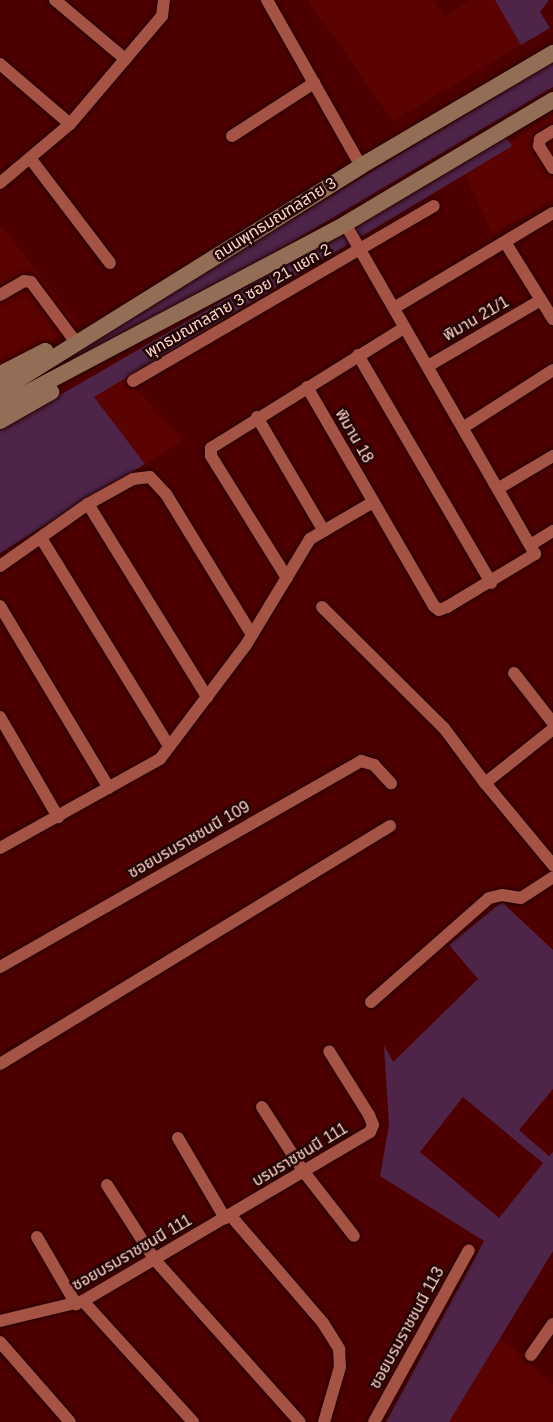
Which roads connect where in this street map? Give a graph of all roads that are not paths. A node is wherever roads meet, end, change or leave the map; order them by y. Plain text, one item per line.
1 (55, 0) edge
2 (164, 0) edge
3 (267, 0) edge
4 (553, 53) edge
5 (125, 59) junction
6 (0, 64) edge
7 (314, 83) junction
8 (553, 100) edge
9 (70, 124) junction
10 (553, 131) edge
11 (232, 136) dead end
12 (30, 158) junction
13 (361, 166) junction
14 (553, 168) edge
15 (0, 183) edge
16 (434, 206) dead end
17 (553, 213) edge
18 (345, 224) junction
19 (505, 242) junction
20 (360, 251) junction
21 (110, 263) dead end
22 (0, 295) edge
23 (541, 300) junction
24 (394, 308) junction
25 (126, 310) junction
26 (553, 319) edge
27 (404, 328) junction
28 (141, 336) junction
29 (72, 337) junction
30 (358, 355) junction
31 (428, 366) junction
32 (553, 370) edge
33 (133, 381) dead end
34 (307, 387) junction
35 (2, 393) edge
36 (257, 417) junction
37 (0, 421) edge
38 (464, 427) junction
39 (553, 456) edge
40 (499, 488) junction
41 (373, 502) junction
42 (88, 504) junction
43 (324, 531) junction
44 (553, 531) edge
45 (41, 538) junction
46 (532, 544) junction
47 (0, 566) edge
48 (287, 578) junction
49 (491, 582) junction
50 (0, 606) edge
51 (322, 607) dead end
52 (252, 635) junction
53 (514, 673) dead end
54 (207, 697) junction
55 (0, 717) edge
56 (553, 723) edge
57 (553, 729) edge
58 (169, 746) junction
59 (391, 783) dead end
60 (485, 783) junction
61 (109, 788) junction
62 (58, 817) junction
63 (390, 826) dead end
64 (0, 848) edge
65 (553, 865) edge
66 (553, 877) edge
67 (0, 967) edge
68 (371, 1002) dead end
69 (329, 1051) dead end
70 (0, 1064) edge
71 (262, 1107) dead end
72 (178, 1138) dead end
73 (304, 1172) junction
74 (107, 1185) dead end
75 (232, 1215) junction
76 (354, 1236) dead end
77 (37, 1237) dead end
78 (469, 1250) dead end
79 (155, 1260) junction
80 (79, 1302) junction
81 (0, 1321) edge
82 (553, 1324) edge
83 (0, 1342) edge
84 (531, 1355) dead end
85 (70, 1422) edge
86 (193, 1422) edge
87 (300, 1422) edge
88 (324, 1422) edge
89 (374, 1422) edge

1 - 5 street
2 - 5 street
3 - 7 street
4 - 13 main road, ถนนพุทธมณฑลสาย 3
5 - 9 street
6 - 9 street
7 - 11 street
7 - 13 street
8 - 18 main road, ถนนพุทธมณฑลสาย 3
9 - 12 street
10 - 14 street
12 - 15 street
12 - 21 street
13 - 25 main road, ถนนพุทธมณฑลสาย 3
16 - 20 street, พุทธมณฑลสาย 3 ซอย 21 แยก 2
17 - 19 street
18 - 20 street
18 - 28 main road, ถนนพุทธมณฑลสาย 3
19 - 23 street
19 - 24 street
20 - 24 street
20 - 33 street, พุทธมณฑลสาย 3 ซอย 21 แยก 2
22 - 29 street
23 - 26 street
23 - 31 street, พิมาน 21/1
24 - 27 street
25 - 29 main road
25 - 35 main road, ถนนพุทธมณฑลสาย 3
27 - 30 street
27 - 31 street
28 - 35 main road, ถนนพุทธมณฑลสาย 3
28 - 37 main road
29 - 35 main road
30 - 34 street
30 - 49 street
31 - 38 street
32 - 38 street
34 - 36 street
34 - 41 street, พิมาน 18
36 - 43 street
36 - 48 street
38 - 40 street
39 - 40 street
40 - 46 street
41 - 43 street
41 - 49 street, พิมาน 18
42 - 45 street
42 - 52 street
42 - 54 street
43 - 48 street
44 - 46 street
45 - 47 street
45 - 58 street
46 - 49 street
48 - 52 street
50 - 61 street
51 - 60 street
52 - 54 street
53 - 56 street
54 - 58 street
55 - 62 street
57 - 60 street
58 - 61 street
59 - 67 street, ซอยบรมราชชนนี 109
60 - 65 street
61 - 62 street
62 - 64 street
63 - 70 street
66 - 68 street
69 - 73 street, บรมราชชนนี 111
71 - 73 street
72 - 75 street
73 - 75 street, บรมราชชนนี 111
73 - 76 street
74 - 79 street
75 - 79 street, ซอยบรมราชชนนี 111
75 - 88 street
77 - 80 street
78 - 89 street, ซอยบรมราชชนนี 113
79 - 80 street, ซอยบรมราชชนนี 111
79 - 87 street
80 - 81 street, ซอยบรมราชชนนี 111
80 - 86 street
82 - 84 street
83 - 85 street

